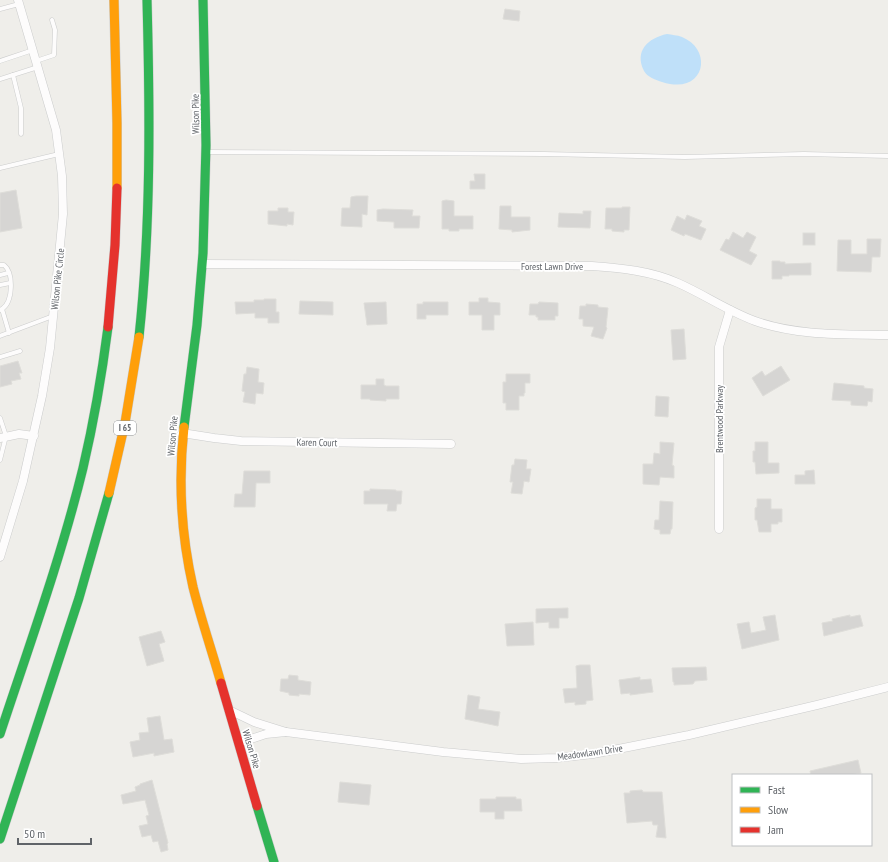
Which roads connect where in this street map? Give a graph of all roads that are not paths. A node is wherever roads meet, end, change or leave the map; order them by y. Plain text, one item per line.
1 (114, 0) edge
2 (147, 0) edge
3 (203, 0) edge
4 (18, 2) edge
5 (0, 9) edge
6 (52, 20) dead end
7 (33, 50) junction
8 (0, 61) edge
9 (37, 64) junction
10 (13, 75) junction
11 (0, 79) edge
12 (21, 134) dead end
13 (206, 152) junction
14 (60, 154) junction
15 (888, 156) edge
16 (0, 168) edge
17 (203, 264) junction
18 (0, 265) edge
19 (8, 273) junction
20 (0, 275) edge
21 (10, 283) junction
22 (0, 285) edge
23 (1, 310) edge
24 (730, 310) junction
25 (54, 316) junction
26 (9, 333) junction
27 (888, 335) edge
28 (0, 336) edge
29 (20, 351) dead end
30 (0, 357) edge
31 (0, 418) edge
32 (182, 433) junction
33 (34, 436) junction
34 (3, 437) edge
35 (451, 444) dead end
36 (0, 460) edge
37 (719, 528) dead end
38 (0, 557) edge
39 (888, 687) edge
40 (229, 710) junction
41 (286, 732) junction
42 (0, 734) edge
43 (239, 743) junction
44 (0, 839) edge
45 (274, 862) edge

1 - 42 main road
2 - 44 main road, I 65
3 - 13 main road, Wilson Pike
4 - 5 lane
4 - 7 street, Wilson Pike Circle
6 - 9 lane
7 - 8 lane
7 - 9 street, Wilson Pike Circle
9 - 10 lane
9 - 14 street, Wilson Pike Circle
10 - 11 lane
10 - 12 lane
13 - 15 lane
13 - 17 main road, Wilson Pike
14 - 16 lane
14 - 25 street, Wilson Pike Circle
17 - 24 street, Forest Lawn Drive
17 - 32 main road, Wilson Pike
18 - 19 lane
19 - 20 lane
19 - 21 lane
21 - 22 lane
21 - 23 lane
23 - 26 lane
24 - 27 street, Forest Lawn Drive
24 - 37 street, Brentwood Parkway
25 - 26 lane
25 - 33 street, Wilson Pike Circle
26 - 28 lane
29 - 30 lane
31 - 34 lane
32 - 35 street, Karen Court
32 - 40 main road, Wilson Pike
33 - 34 street
33 - 38 street, Wilson Pike Circle
34 - 36 lane
39 - 41 street, Meadowlawn Drive
40 - 41 street, Meadowlawn Drive
40 - 43 main road, Wilson Pike
41 - 43 street, Meadowlawn Drive
43 - 45 main road, Wilson Pike

